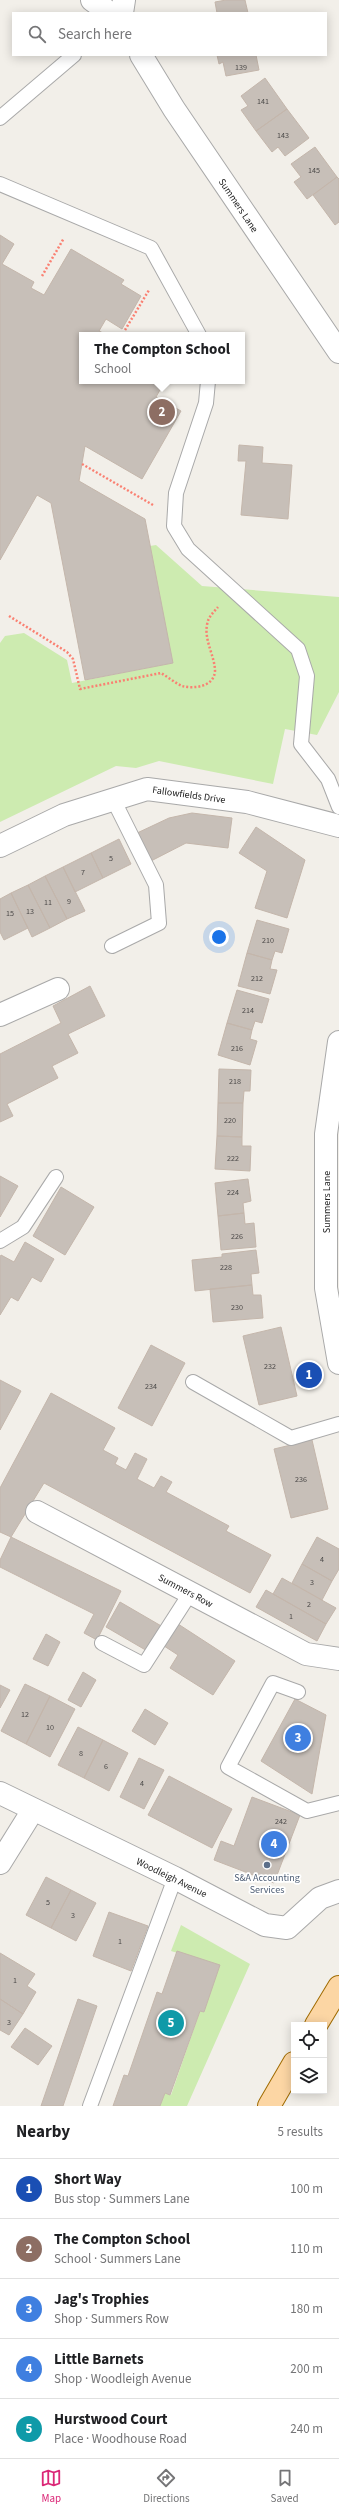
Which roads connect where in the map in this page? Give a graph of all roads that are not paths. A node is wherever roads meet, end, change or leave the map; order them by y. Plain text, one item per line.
1 (92, 0) edge
2 (124, 0) edge
3 (109, 12) edge
4 (122, 12) edge
5 (73, 56) edge
6 (142, 56) edge
7 (0, 118) edge
8 (0, 184) edge
9 (197, 332) edge
10 (339, 352) edge
11 (208, 384) edge
12 (113, 800) junction
13 (339, 806) edge
14 (339, 826) edge
15 (0, 846) edge
16 (112, 946) dead end
17 (58, 989) dead end
18 (0, 1015) edge
19 (339, 1042) edge
20 (56, 1177) dead end
21 (0, 1241) edge
22 (333, 1287) edge
23 (339, 1363) edge
24 (192, 1382) dead end
25 (339, 1424) edge
26 (36, 1512) dead end
27 (191, 1592) junction
28 (102, 1643) dead end
29 (339, 1659) edge
30 (298, 1692) dead end
31 (0, 1793) edge
32 (339, 1803) edge
33 (33, 1810) junction
34 (0, 1863) edge
35 (175, 1878) junction
36 (339, 1891) edge
37 (339, 1987) edge
38 (318, 2022) edge
39 (291, 2068) edge
40 (90, 2106) edge
41 (269, 2106) edge

1 - 3 street
2 - 4 street
5 - 7 lane
6 - 10 street, Summers Lane
8 - 9 lane
11 - 13 lane
12 - 14 street, Fallowfields Drive
12 - 15 street, Fallowfields Drive
12 - 16 lane
17 - 18 street
19 - 22 street, Summers Lane
20 - 21 lane
22 - 23 street, Summers Lane
24 - 25 lane
26 - 27 street, Summers Row
27 - 28 lane
27 - 29 street, Summers Row
30 - 32 lane
31 - 33 street, Woodleigh Avenue
33 - 34 street
33 - 35 street, Woodleigh Avenue
35 - 36 street, Woodleigh Avenue
35 - 40 lane
37 - 38 main road
39 - 41 main road

